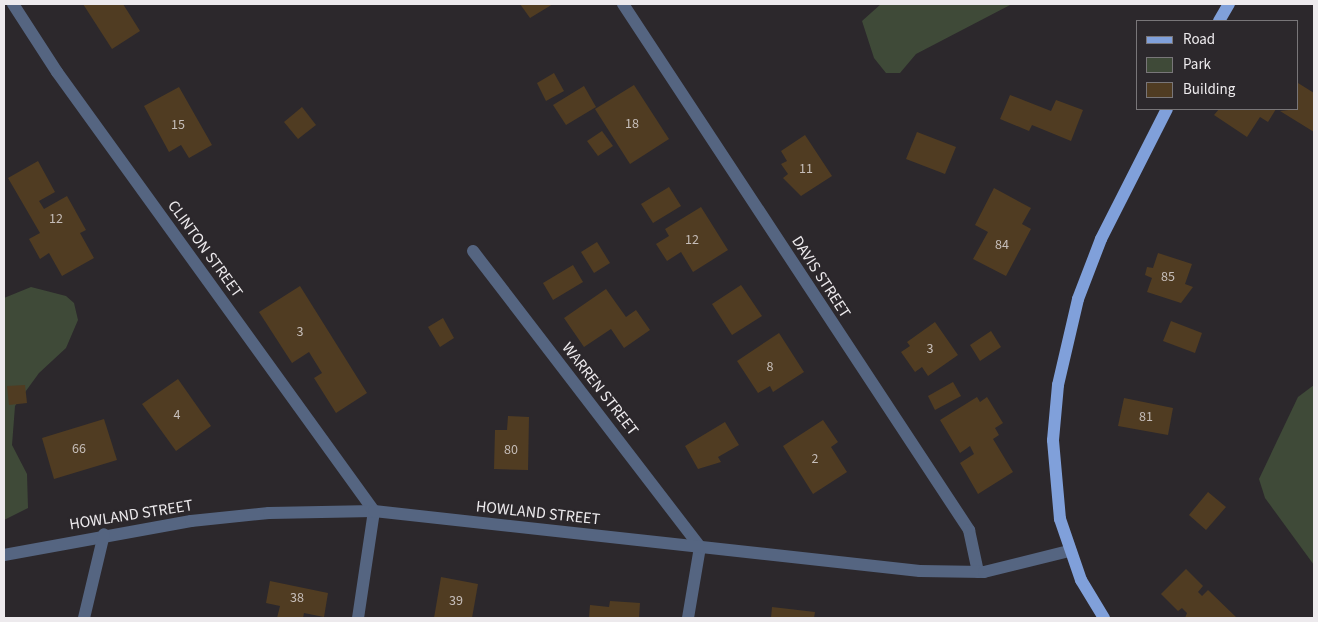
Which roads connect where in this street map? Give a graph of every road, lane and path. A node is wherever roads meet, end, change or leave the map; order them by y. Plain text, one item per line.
1 (13, 4) edge
2 (623, 4) edge
3 (1229, 4) edge
4 (1220, 20) edge
5 (1166, 110) edge
6 (473, 252) dead end
7 (374, 511) junction
8 (104, 534) junction
9 (700, 547) junction
10 (1069, 551) junction
11 (4, 555) edge
12 (978, 572) junction
13 (84, 618) edge
14 (358, 618) edge
15 (688, 618) edge
16 (1104, 618) edge

1 - 7 street, CLINTON STREET
2 - 12 street, DAVIS STREET
3 - 4 main road
5 - 10 main road
6 - 9 street, WARREN STREET
7 - 8 street, HOWLAND STREET
7 - 9 street, HOWLAND STREET
7 - 14 street
8 - 11 street, HOWLAND STREET
8 - 13 street
9 - 12 street, HOWLAND STREET
9 - 15 street
10 - 12 street, HOWLAND STREET
10 - 16 main road

